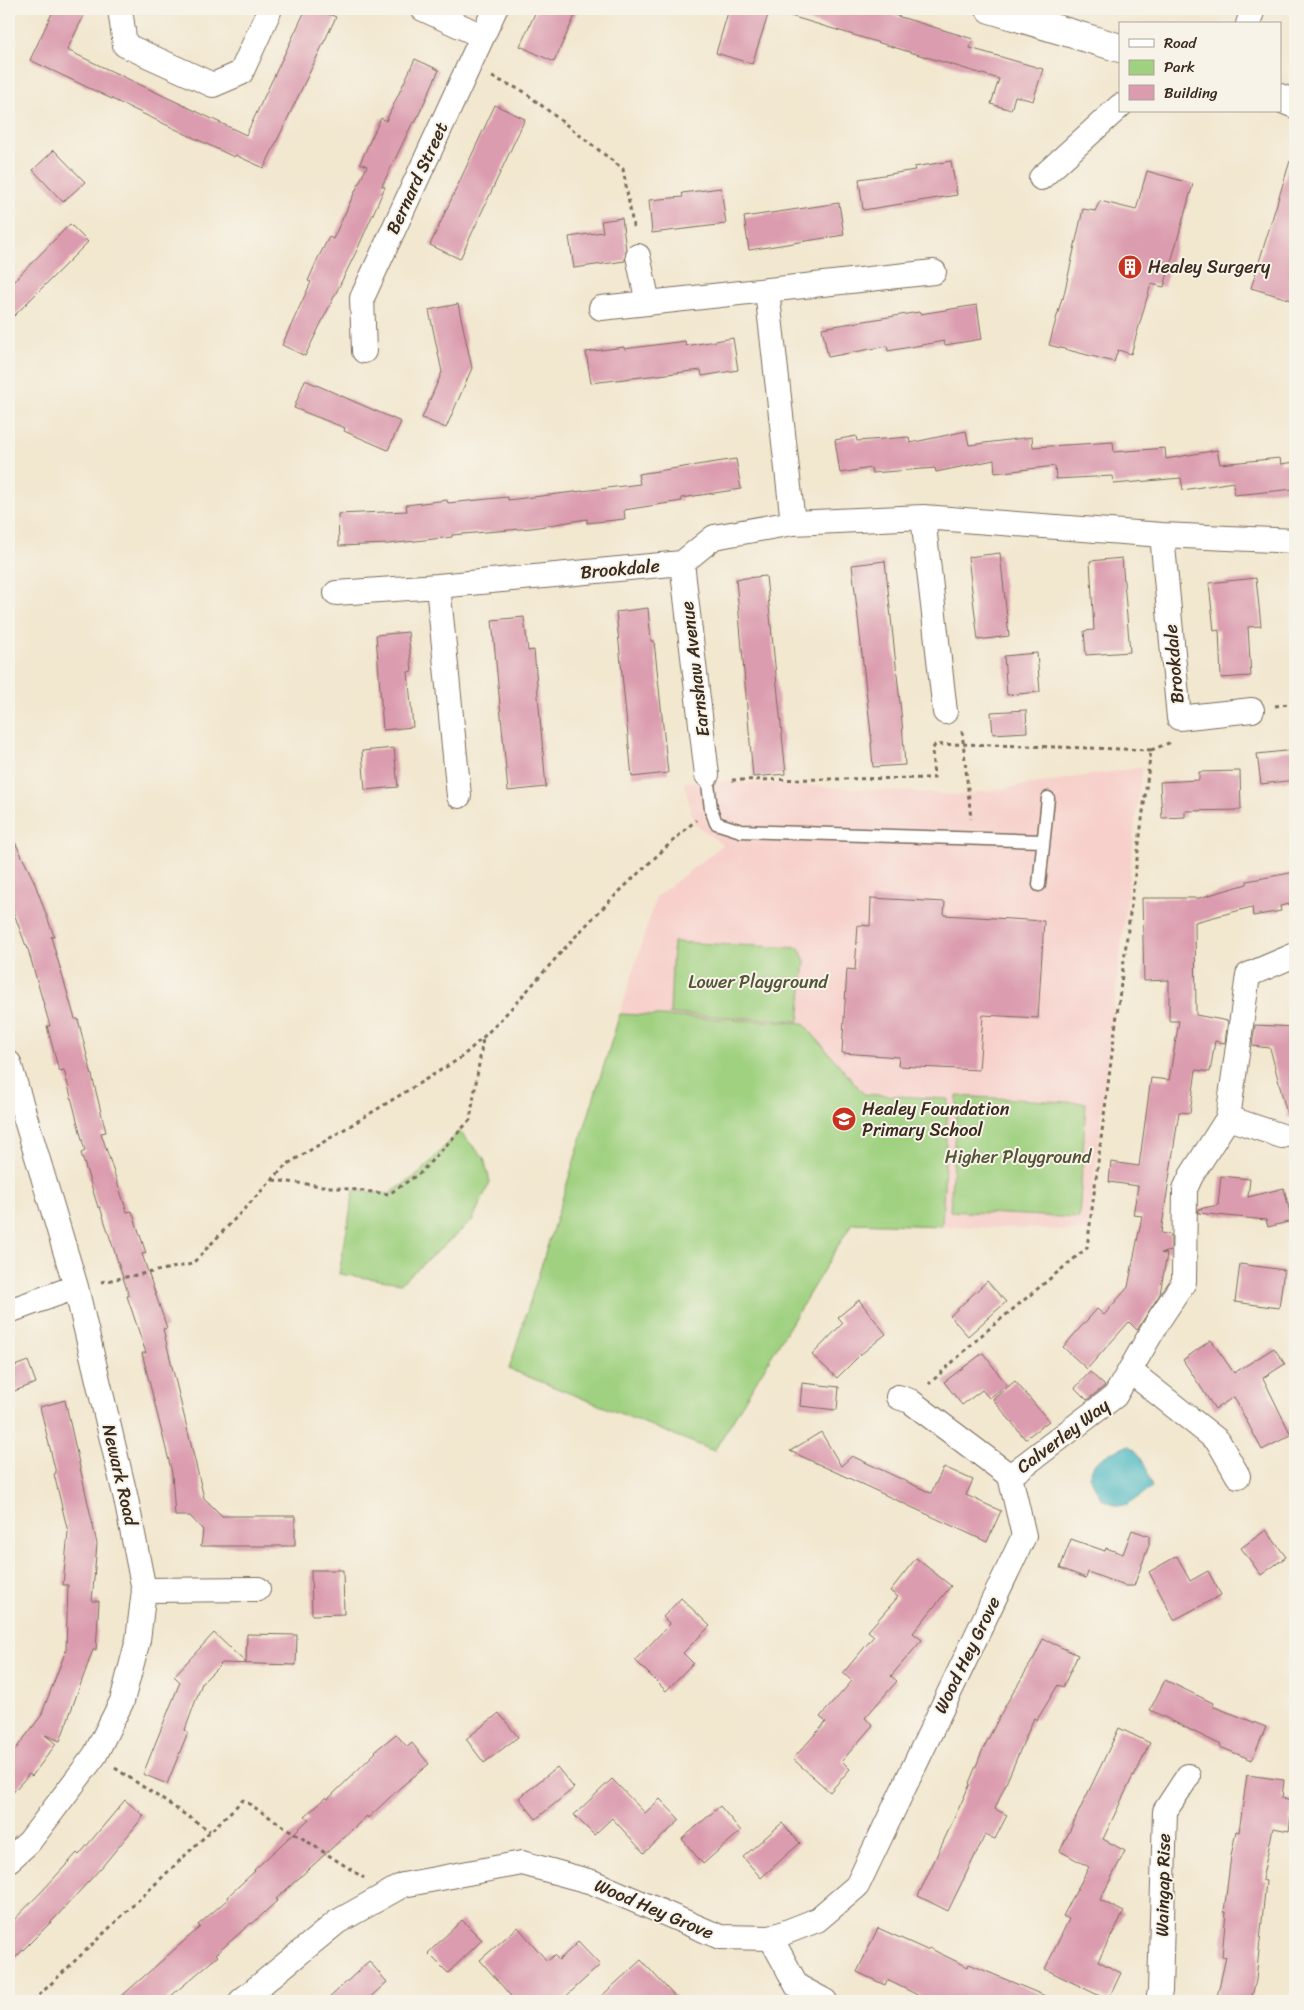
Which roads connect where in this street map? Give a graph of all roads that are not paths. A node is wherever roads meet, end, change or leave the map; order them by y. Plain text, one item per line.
1 (120, 9) edge
2 (270, 9) edge
3 (423, 9) edge
4 (495, 9) edge
5 (993, 9) edge
6 (1253, 9) edge
7 (1249, 22) edge
8 (482, 36) junction
9 (1119, 48) edge
10 (1282, 99) edge
11 (1295, 104) edge
12 (1119, 107) edge
13 (1040, 178) dead end
14 (638, 256) road end
15 (934, 272) dead end
16 (767, 290) junction
17 (648, 303) junction
18 (601, 308) dead end
19 (364, 351) dead end
20 (923, 517) junction
21 (793, 523) junction
22 (1162, 536) junction
23 (1295, 541) edge
24 (682, 563) junction
25 (438, 586) junction
26 (336, 593) dead end
27 (1252, 710) dead end
28 (945, 712) road end
29 (708, 777) joint
30 (459, 796) dead end
31 (1048, 798) dead end
32 (1043, 841) junction
33 (1039, 885) dead end
34 (1295, 955) edge
35 (9, 1063) edge
36 (1228, 1118) junction
37 (1282, 1136) dead end
38 (76, 1287) junction
39 (9, 1312) edge
40 (1130, 1372) junction
41 (904, 1399) road end
42 (1010, 1476) junction
43 (1238, 1476) dead end
44 (258, 1589) dead end
45 (144, 1590) junction
46 (1188, 1776) dead end
47 (9, 1860) edge
48 (771, 1938) junction
49 (244, 2000) edge
50 (825, 2001) edge
51 (1158, 2001) edge

1 - 2 street
3 - 8 street
4 - 8 street, Bernard Street
5 - 9 main road
6 - 7 street
8 - 19 street, Bernard Street
10 - 11 main road
12 - 13 street
14 - 17 street
15 - 16 street
16 - 17 street
16 - 21 street
17 - 18 street
20 - 21 street, Brookdale
20 - 22 street, Brookdale
20 - 28 street
21 - 24 street, Brookdale
22 - 23 street, Brookdale
22 - 27 street, Brookdale
24 - 25 street, Brookdale
24 - 29 street, Earnshaw Avenue
25 - 26 street, Brookdale
25 - 30 street
29 - 32 lane
31 - 32 lane
32 - 33 lane
34 - 36 street
35 - 38 street, Newark Road
36 - 37 street
36 - 40 street, Calverley Way
38 - 39 street
38 - 45 street, Newark Road
40 - 42 street, Calverley Way
40 - 43 street
41 - 42 street
42 - 48 street, Wood Hey Grove
44 - 45 street
45 - 47 street, Newark Road
46 - 51 street, Waingap Rise
48 - 49 street, Wood Hey Grove
48 - 50 street

